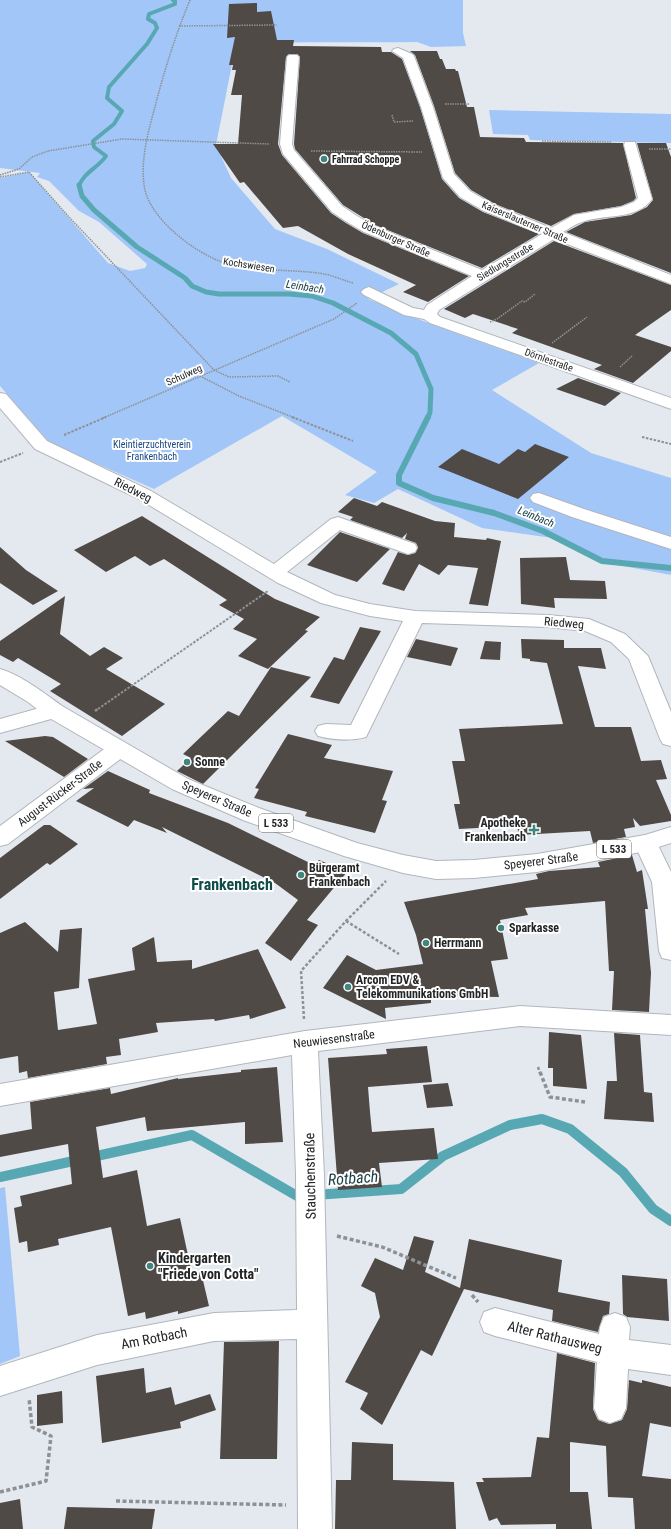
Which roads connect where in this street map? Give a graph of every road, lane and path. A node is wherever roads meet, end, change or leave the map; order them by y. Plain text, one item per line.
1 (190, 0) edge
2 (277, 25) dead end
3 (179, 26) junction
4 (398, 51) dead end
5 (293, 57) dead end
6 (469, 104) dead end
7 (426, 105) junction
8 (392, 115) dead end
9 (431, 121) junction
10 (146, 140) junction
11 (542, 141) dead end
12 (286, 144) junction
13 (630, 145) joint
14 (315, 151) dead end
15 (441, 152) junction
16 (0, 176) edge
17 (553, 234) junction
18 (482, 276) junction
19 (671, 280) edge
20 (369, 292) joint
21 (535, 294) dead end
22 (356, 304) dead end
23 (430, 315) junction
24 (587, 317) dead end
25 (473, 333) junction
26 (536, 356) junction
27 (214, 370) junction
28 (200, 376) junction
29 (290, 382) dead end
30 (0, 398) edge
31 (671, 404) edge
32 (642, 437) dead end
33 (353, 441) dead end
34 (671, 444) edge
35 (41, 445) junction
36 (539, 498) dead end
37 (671, 543) edge
38 (408, 548) dead end
39 (280, 576) junction
40 (415, 617) junction
41 (0, 676) edge
42 (54, 711) junction
43 (76, 724) junction
44 (0, 726) edge
45 (326, 731) dead end
46 (671, 739) edge
47 (119, 749) junction
48 (671, 835) edge
49 (0, 838) edge
50 (646, 843) junction
51 (403, 864) junction
52 (346, 921) junction
53 (671, 951) edge
54 (399, 954) dead end
55 (671, 1025) edge
56 (305, 1042) junction
57 (538, 1067) dead end
58 (0, 1095) edge
59 (585, 1102) dead end
60 (311, 1227) junction
61 (456, 1278) dead end
62 (495, 1322) dead end
63 (312, 1324) junction
64 (615, 1340) junction
65 (671, 1360) edge
66 (13, 1376) edge
67 (610, 1408) dead end
68 (0, 1492) edge
69 (116, 1502) dead end
70 (315, 1517) edge

1 - 3 path, Kochswiesen
2 - 3 path
3 - 10 path, Kochswiesen
4 - 7 street, Kaiserslauterner Straße
5 - 12 street
6 - 7 path
7 - 9 street, Kaiserslauterner Straße
8 - 9 path
9 - 15 street, Kaiserslauterner Straße
10 - 12 path
10 - 16 path
10 - 20 path, Kochswiesen
11 - 13 path
12 - 18 street, Ödenburger Straße
13 - 17 street, Siedlungsstraße
14 - 15 path
15 - 17 street, Kaiserslauterner Straße
16 - 27 path
17 - 18 street, Siedlungsstraße
17 - 19 street, Kaiserslauterner Straße
18 - 23 street, Siedlungsstraße
20 - 23 street
21 - 25 path
22 - 27 path, Schulweg
23 - 25 street, Dörnlestraße
24 - 26 path
25 - 26 street, Dörnlestraße
26 - 31 street, Dörnlestraße
27 - 28 path, Schulweg
27 - 29 path
28 - 33 path
28 - 35 path, Schulweg
30 - 35 street, Riedweg
32 - 34 path
35 - 39 street, Riedweg
36 - 37 street
38 - 39 street
39 - 40 street, Riedweg
39 - 43 path
40 - 45 street
40 - 46 street, Riedweg
41 - 42 street, Speyerer Straße / L 533
42 - 43 street, Speyerer Straße / L 533
42 - 44 street
43 - 47 street, Speyerer Straße / L 533
47 - 49 street, August-Rücker-Straße
47 - 51 street, Speyerer Straße / L 533
48 - 50 street, L 533
50 - 51 street, Speyerer Straße / L 533
50 - 53 street
51 - 52 path
52 - 54 path
52 - 56 path
55 - 56 street, Neuwiesenstraße
56 - 58 street, Neuwiesenstraße
56 - 60 street, Stauchenstraße
57 - 59 path
60 - 61 path
60 - 63 street, Stauchenstraße
62 - 64 street, Alter Rathausweg
63 - 66 street, Am Rotbach
63 - 70 street, Stauchenstraße
64 - 65 street, Alter Rathausweg
64 - 67 street, Alter Rathausweg
66 - 68 path
69 - 70 path

